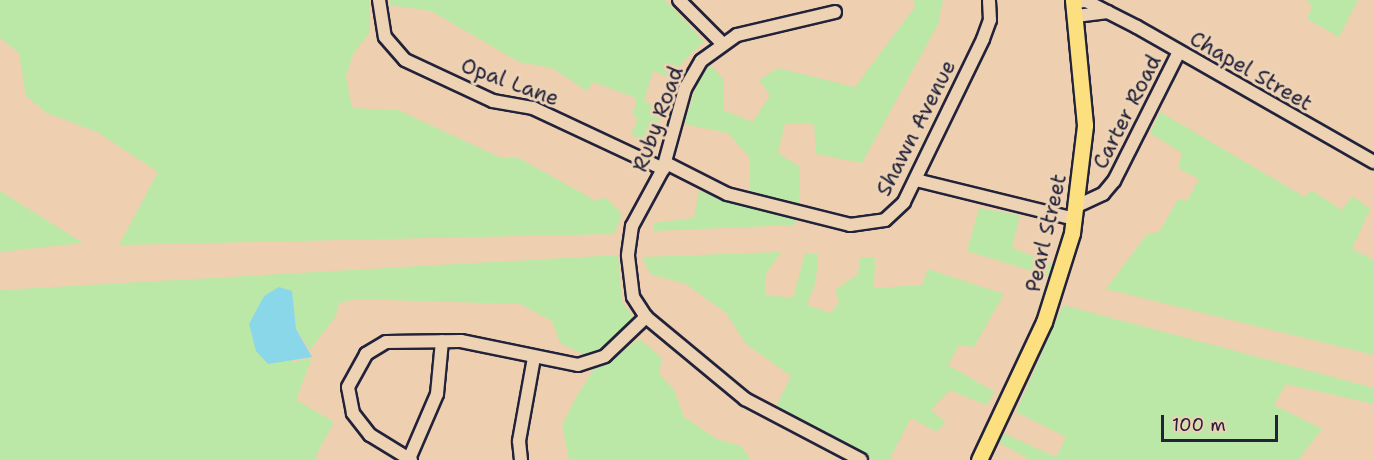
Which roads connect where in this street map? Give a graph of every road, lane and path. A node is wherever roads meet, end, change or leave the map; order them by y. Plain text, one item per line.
1 (379, 0) edge
2 (679, 0) edge
3 (989, 1) edge
4 (1074, 6) edge
5 (835, 12) dead end
6 (722, 43) junction
7 (1179, 52) junction
8 (1374, 162) edge
9 (664, 166) junction
10 (916, 180) junction
11 (1076, 213) junction
12 (646, 317) junction
13 (442, 341) junction
14 (534, 358) junction
15 (410, 459) edge
16 (520, 460) edge
17 (861, 460) edge
18 (979, 460) edge

1 - 9 street, Opal Lane
2 - 6 street
3 - 10 street, Shawn Avenue
4 - 7 street, Chapel Street
4 - 11 main road, Pearl Street
5 - 6 street, Ruby Road
6 - 9 street, Ruby Road
7 - 8 street, Chapel Street
7 - 11 street, Carter Road
9 - 10 street, Shawn Avenue
9 - 12 street, Ruby Road
10 - 11 street
11 - 18 main road, Pearl Street
12 - 14 street
12 - 17 street, Ruby Road
13 - 14 street
13 - 15 street
13 - 15 street
14 - 16 street

